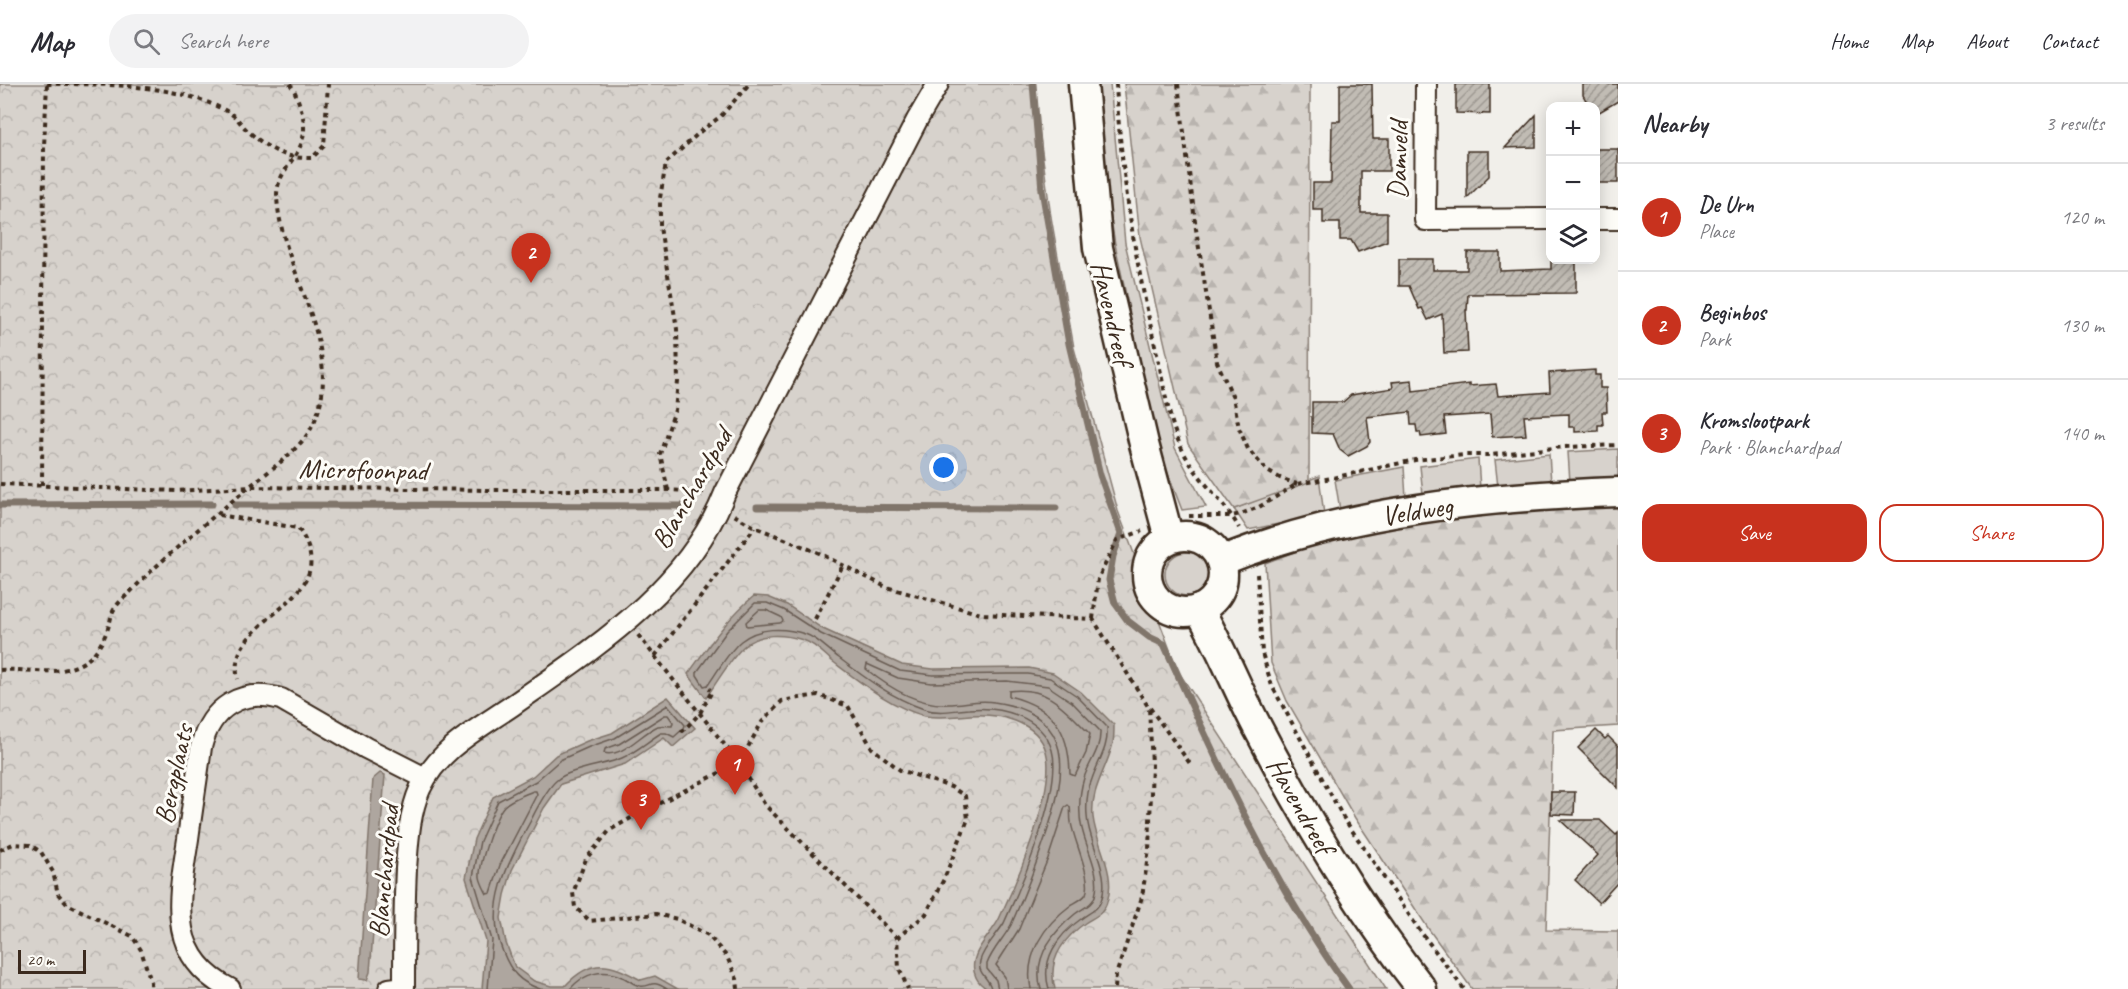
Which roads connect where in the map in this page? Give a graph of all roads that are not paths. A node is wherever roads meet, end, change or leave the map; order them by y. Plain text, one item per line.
1 (938, 84) edge
2 (1083, 84) edge
3 (1426, 84) edge
4 (1546, 219) edge
5 (1600, 219) edge
6 (1618, 219) edge
7 (1618, 492) edge
8 (1169, 538) junction
9 (1221, 561) junction
10 (1199, 609) junction
11 (425, 778) junction
12 (397, 988) edge
13 (230, 989) edge
14 (1422, 989) edge

1 - 11 street, Blanchardpad
2 - 8 street, Havendreef
3 - 4 street, Damveld
5 - 6 street
7 - 9 street, Veldweg
8 - 9 street
8 - 10 street
9 - 10 street
10 - 14 street, Havendreef
11 - 12 street, Blanchardpad
11 - 13 street, Bergplaats

